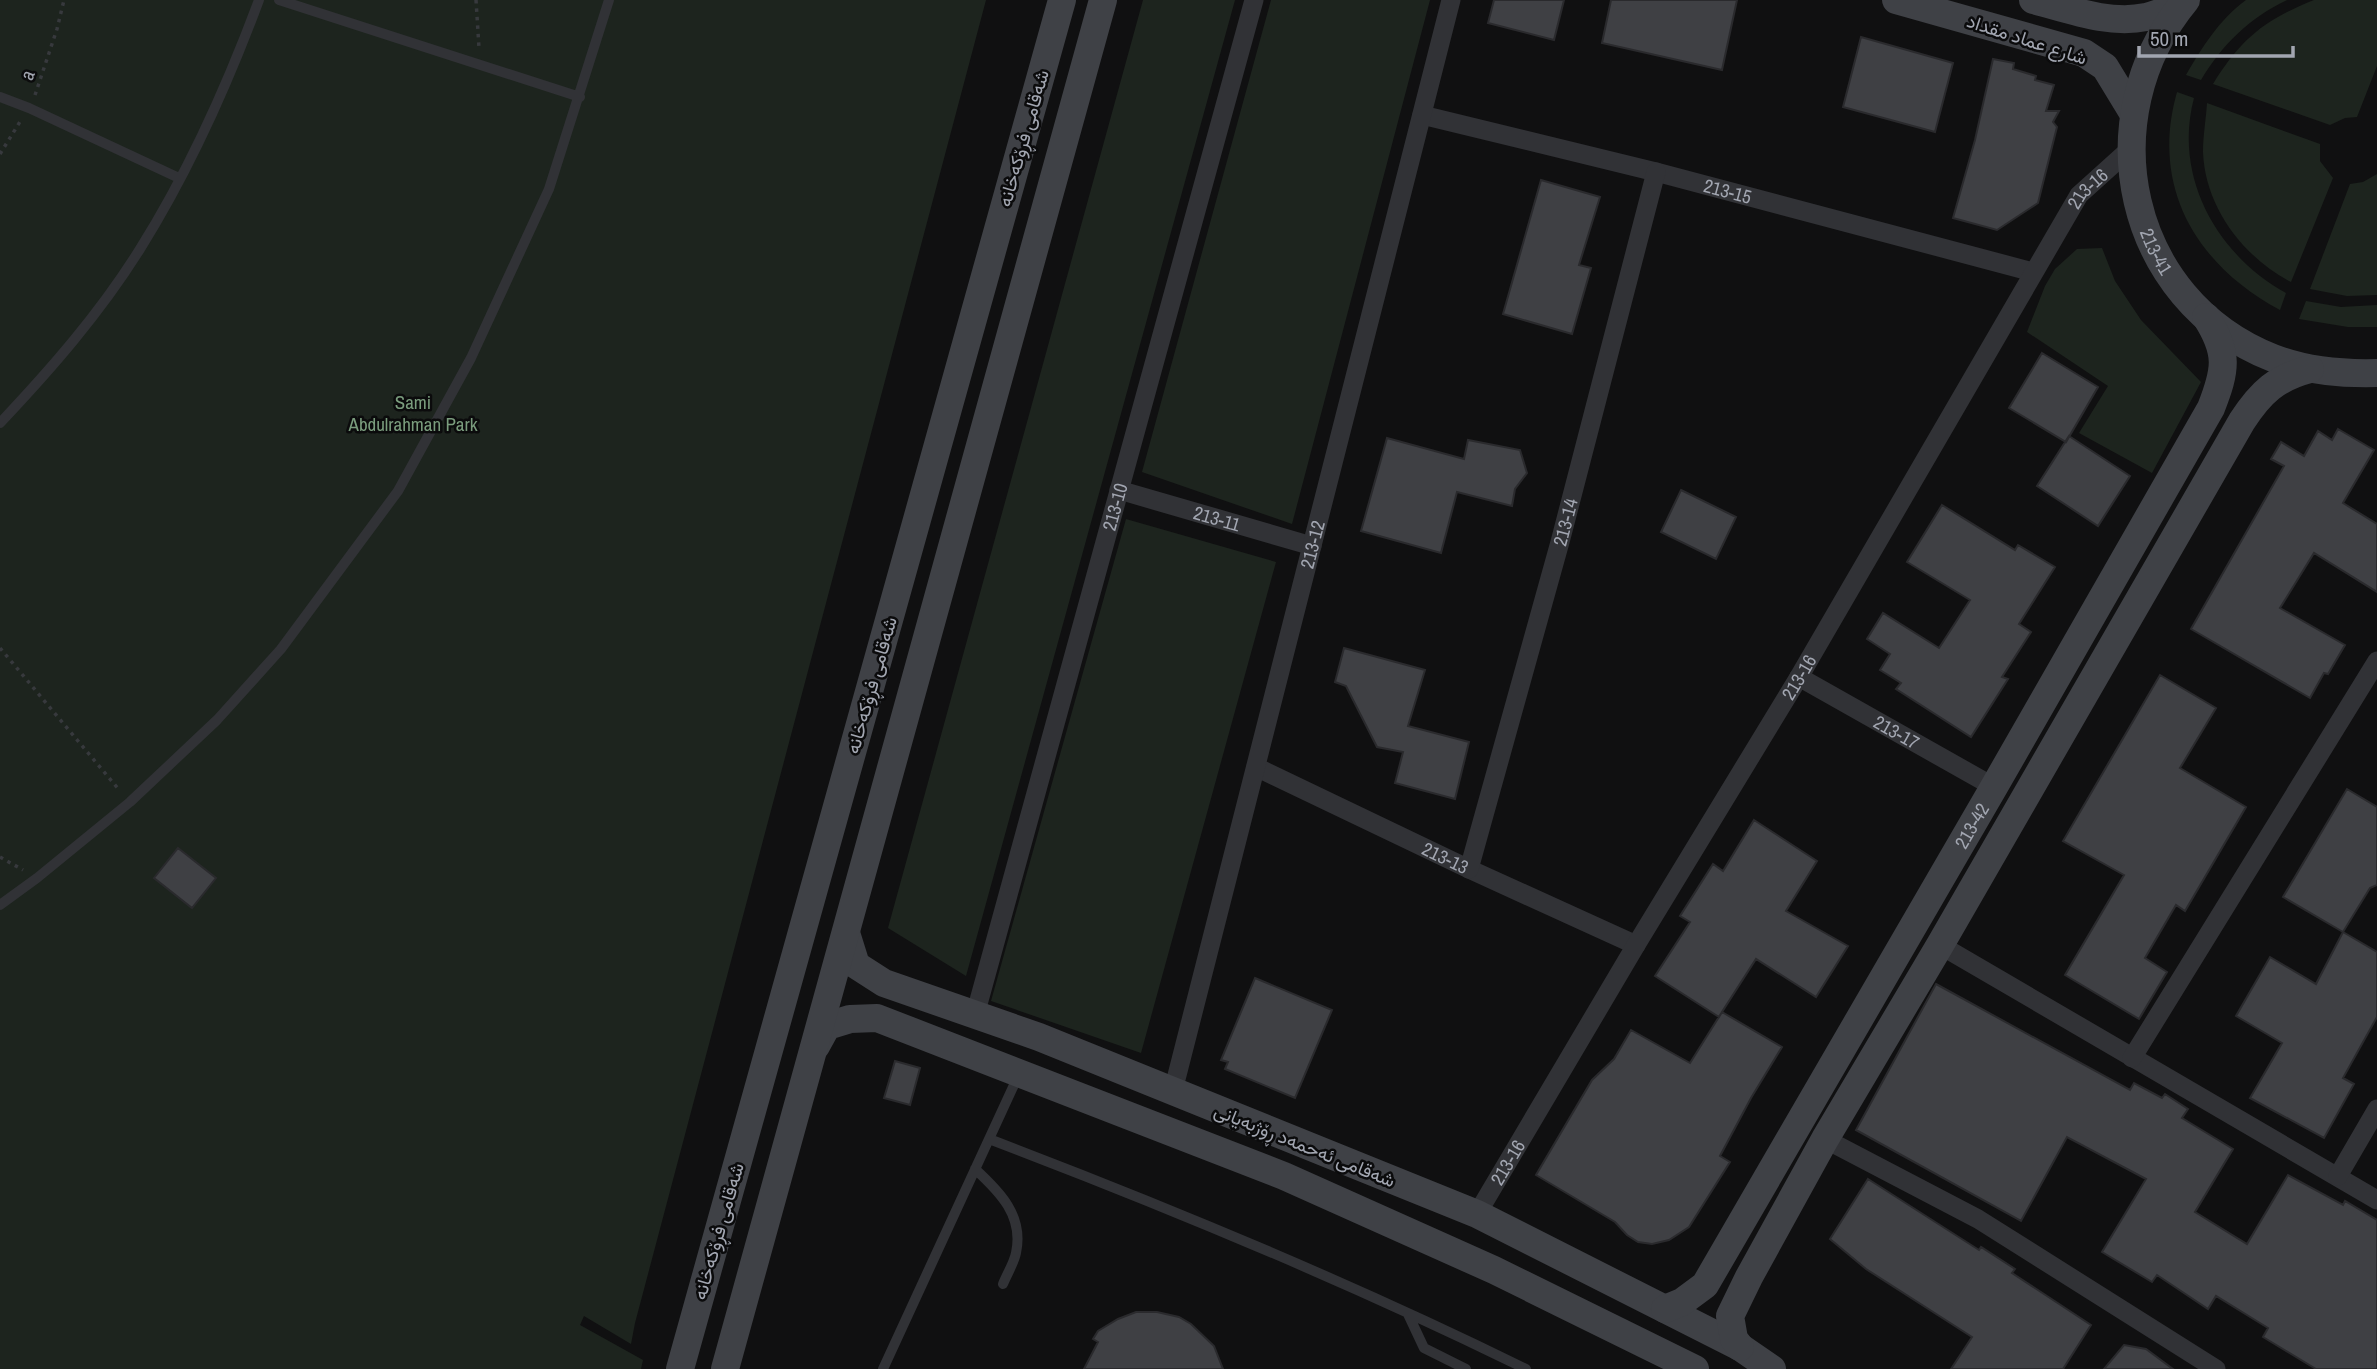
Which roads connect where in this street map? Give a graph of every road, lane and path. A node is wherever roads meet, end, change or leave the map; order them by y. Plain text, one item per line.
1 (64, 0) edge
2 (259, 0) edge
3 (279, 0) edge
4 (476, 0) edge
5 (609, 0) edge
6 (1062, 0) edge
7 (1103, 0) edge
8 (1254, 0) edge
9 (1451, 0) edge
10 (1896, 0) edge
11 (2033, 0) edge
12 (2185, 1) edge
13 (481, 64) junction
14 (0, 97) edge
15 (580, 97) junction
16 (29, 108) junction
17 (2133, 113) junction
18 (1422, 114) junction
19 (2130, 149) junction
20 (0, 154) edge
21 (1656, 172) junction
22 (179, 178) junction
23 (2033, 272) junction
24 (2206, 317) junction
25 (2310, 369) junction
26 (2377, 373) edge
27 (0, 423) edge
28 (1119, 490) junction
29 (1312, 546) junction
30 (0, 648) edge
31 (2377, 661) edge
32 (1799, 677) junction
33 (1256, 767) junction
34 (1994, 787) junction
35 (130, 802) junction
36 (0, 857) edge
37 (1469, 869) junction
38 (37, 878) junction
39 (0, 905) edge
40 (846, 933) junction
41 (1636, 945) junction
42 (1940, 945) junction
43 (877, 979) junction
44 (975, 1014) junction
45 (866, 1017) junction
46 (814, 1048) junction
47 (2132, 1058) junction
48 (1020, 1073) junction
49 (1173, 1091) junction
50 (2377, 1109) edge
51 (989, 1139) junction
52 (1825, 1139) junction
53 (1339, 1159) junction
54 (975, 1169) junction
55 (2338, 1176) junction
56 (1325, 1194) junction
57 (2377, 1200) edge
58 (1477, 1214) junction
59 (1003, 1284) dead end
60 (1665, 1309) junction
61 (1408, 1314) junction
62 (1740, 1347) junction
63 (680, 1369) edge
64 (724, 1369) edge
65 (883, 1369) edge
66 (1466, 1369) edge
67 (1526, 1369) edge
68 (1695, 1369) edge
69 (1772, 1369) edge
70 (2216, 1369) edge

1 - 16 path, a
2 - 22 lane
3 - 13 lane
4 - 13 path
5 - 15 lane
6 - 63 street, شەقامی فڕۆکەخانە
7 - 40 street, شەقامی فڕۆکەخانە
8 - 28 street, 213-10
9 - 18 street, 213-12
10 - 17 street, شارع عماد مقداد
11 - 12 street, شارع عماد مقداد
12 - 17 street, 213-41
13 - 15 lane
14 - 16 lane
15 - 35 lane
16 - 20 path, a
16 - 22 lane
17 - 19 street, 213-41
18 - 21 street, 213-15
18 - 29 street, 213-12
19 - 23 street, 213-16
19 - 24 street, 213-41
21 - 23 street, 213-15
21 - 37 street, 213-14
22 - 27 lane
23 - 32 street, 213-16
24 - 25 street, 213-41
24 - 34 street, 213-42
25 - 26 street, 213-41
25 - 42 street, 213-42
28 - 29 street, 213-11
28 - 44 street, 213-10
29 - 33 street, 213-12
30 - 35 path
31 - 47 street
32 - 34 street, 213-17
32 - 41 street, 213-16
33 - 37 street, 213-13
33 - 49 street, 213-12
34 - 60 street, 213-42
35 - 38 lane
36 - 38 path
37 - 41 street, 213-13
38 - 39 lane
40 - 43 street, شەقامی ئەحمەد ڕۆژبەیانی
40 - 46 street, شەقامی فڕۆکەخانە
41 - 58 street, 213-16
42 - 47 street
42 - 52 street, 213-42
43 - 44 street, شەقامی ئەحمەد ڕۆژبەیانی
43 - 45 street
44 - 49 street, شەقامی ئەحمەد ڕۆژبەیانی
45 - 46 street, شەقامی ئەحمەد ڕۆژبەیانی
45 - 48 street, شەقامی ئەحمەد ڕۆژبەیانی
46 - 64 street, شەقامی فڕۆکەخانە
47 - 55 street
48 - 51 lane
48 - 56 street, شەقامی ئەحمەد ڕۆژبەیانی
49 - 53 street, شەقامی ئەحمەد ڕۆژبەیانی
50 - 55 street
51 - 54 lane
51 - 61 lane
52 - 62 street, 213-42
52 - 70 street
53 - 56 street
53 - 58 street, شەقامی ئەحمەد ڕۆژبەیانی
54 - 59 lane
54 - 65 lane
55 - 57 street
56 - 68 street, شەقامی ئەحمەد ڕۆژبەیانی
58 - 60 street, شەقامی ئەحمەد ڕۆژبەیانی
60 - 62 street, شەقامی ئەحمەد ڕۆژبەیانی
61 - 66 lane
61 - 67 lane
62 - 69 street, شەقامی ئەحمەد ڕۆژبەیانی

